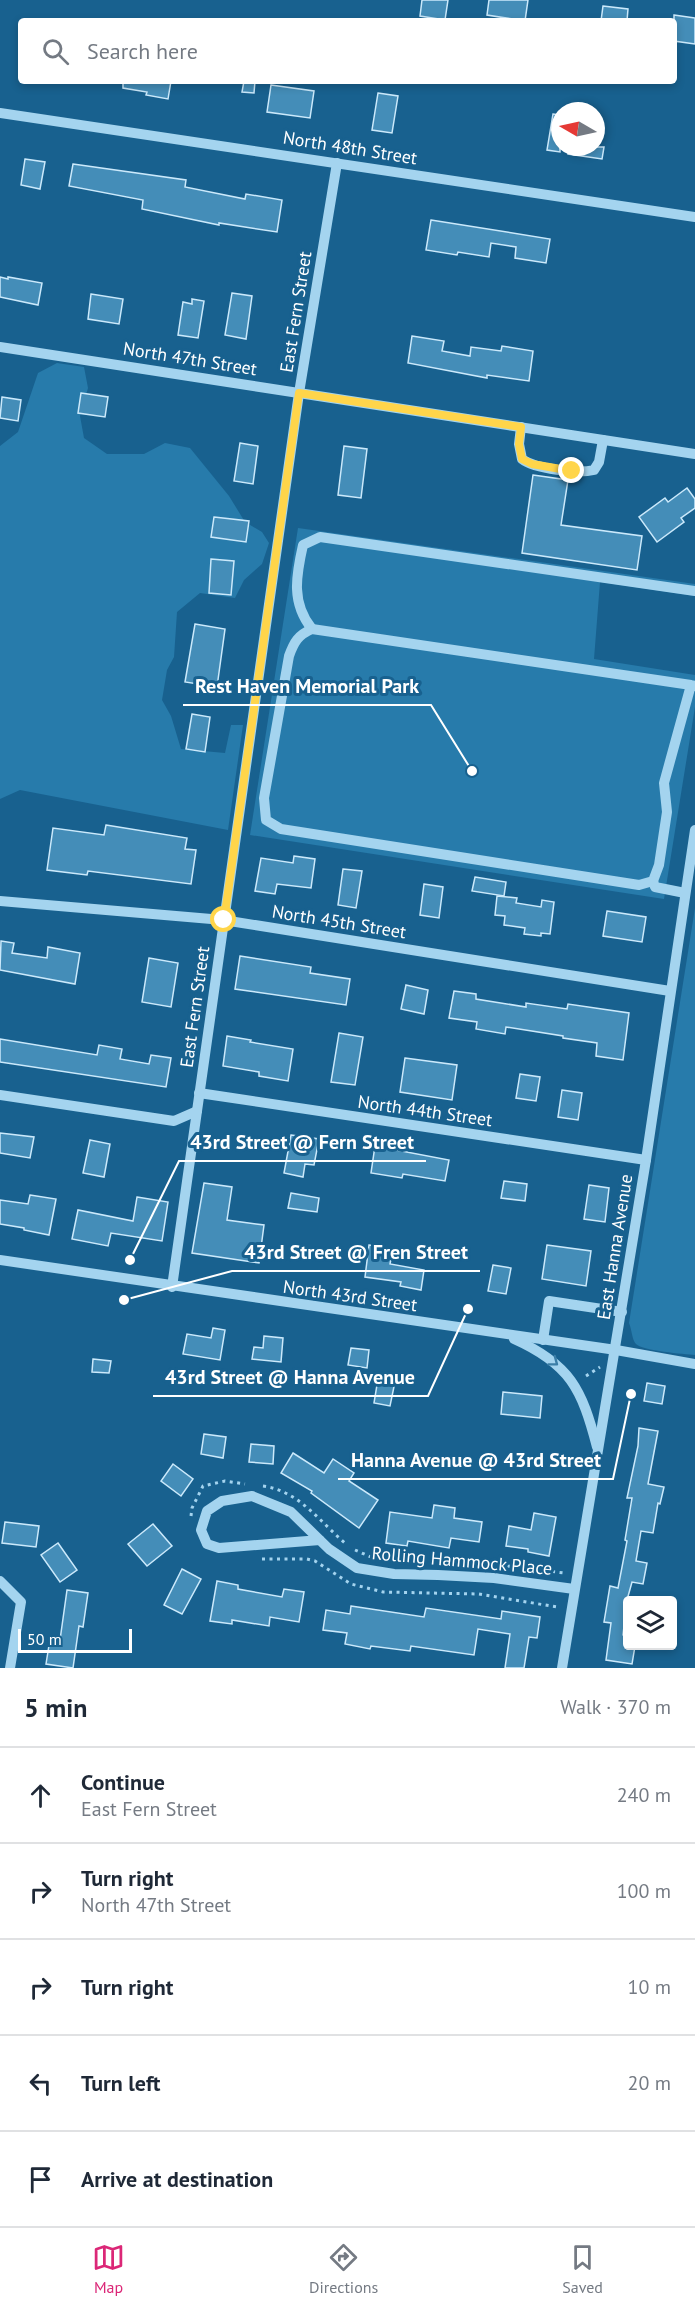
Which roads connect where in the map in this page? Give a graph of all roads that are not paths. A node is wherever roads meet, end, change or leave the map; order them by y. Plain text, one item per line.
1 (0, 113) edge
2 (337, 163) junction
3 (695, 217) edge
4 (0, 347) edge
5 (299, 393) junction
6 (521, 427) junction
7 (603, 440) junction
8 (695, 454) edge
9 (695, 591) edge
10 (312, 629) junction
11 (693, 685) edge
12 (695, 830) edge
13 (653, 880) junction
14 (685, 893) junction
15 (0, 901) edge
16 (224, 920) junction
17 (670, 991) junction
18 (199, 1094) junction
19 (0, 1095) edge
20 (197, 1111) junction
21 (646, 1160) junction
22 (0, 1260) edge
23 (172, 1287) junction
24 (622, 1312) junction
25 (503, 1334) junction
26 (543, 1340) junction
27 (616, 1350) junction
28 (695, 1364) edge
29 (598, 1452) junction
30 (320, 1540) junction
31 (0, 1581) edge
32 (574, 1589) junction
33 (10, 1668) edge
34 (562, 1668) edge

1 - 2 street, North 48th Street
2 - 3 street, North 48th Street
2 - 5 street, East Fern Street
4 - 5 street, North 47th Street
5 - 6 street, North 47th Street
5 - 16 street, East Fern Street
6 - 7 street, North 47th Street
6 - 7 street
7 - 8 street, North 47th Street
9 - 10 street
10 - 11 street
10 - 13 street
11 - 13 street
12 - 14 street, East Hanna Avenue
13 - 14 street
14 - 17 street, East Hanna Avenue
15 - 16 street, North 45th Street
16 - 17 street, North 45th Street
16 - 18 street, East Fern Street
17 - 21 street, East Hanna Avenue
18 - 20 street, East Fern Street
18 - 21 street, North 44th Street
19 - 20 street
20 - 23 street, East Fern Street
21 - 24 street, East Hanna Avenue
22 - 23 street, North 43rd Street
23 - 25 street, North 43rd Street
24 - 26 street
24 - 27 street, East Hanna Avenue
25 - 26 street, North 43rd Street
25 -> 29 street
26 - 27 street, North 43rd Street
27 - 28 street, North 43rd Street
27 - 29 street, East Hanna Avenue
29 - 32 street, East Hanna Avenue
30 - 30 street, Rolling Hammock Place
30 - 32 street, Rolling Hammock Place
31 - 33 street
32 - 34 street, East Hanna Avenue

